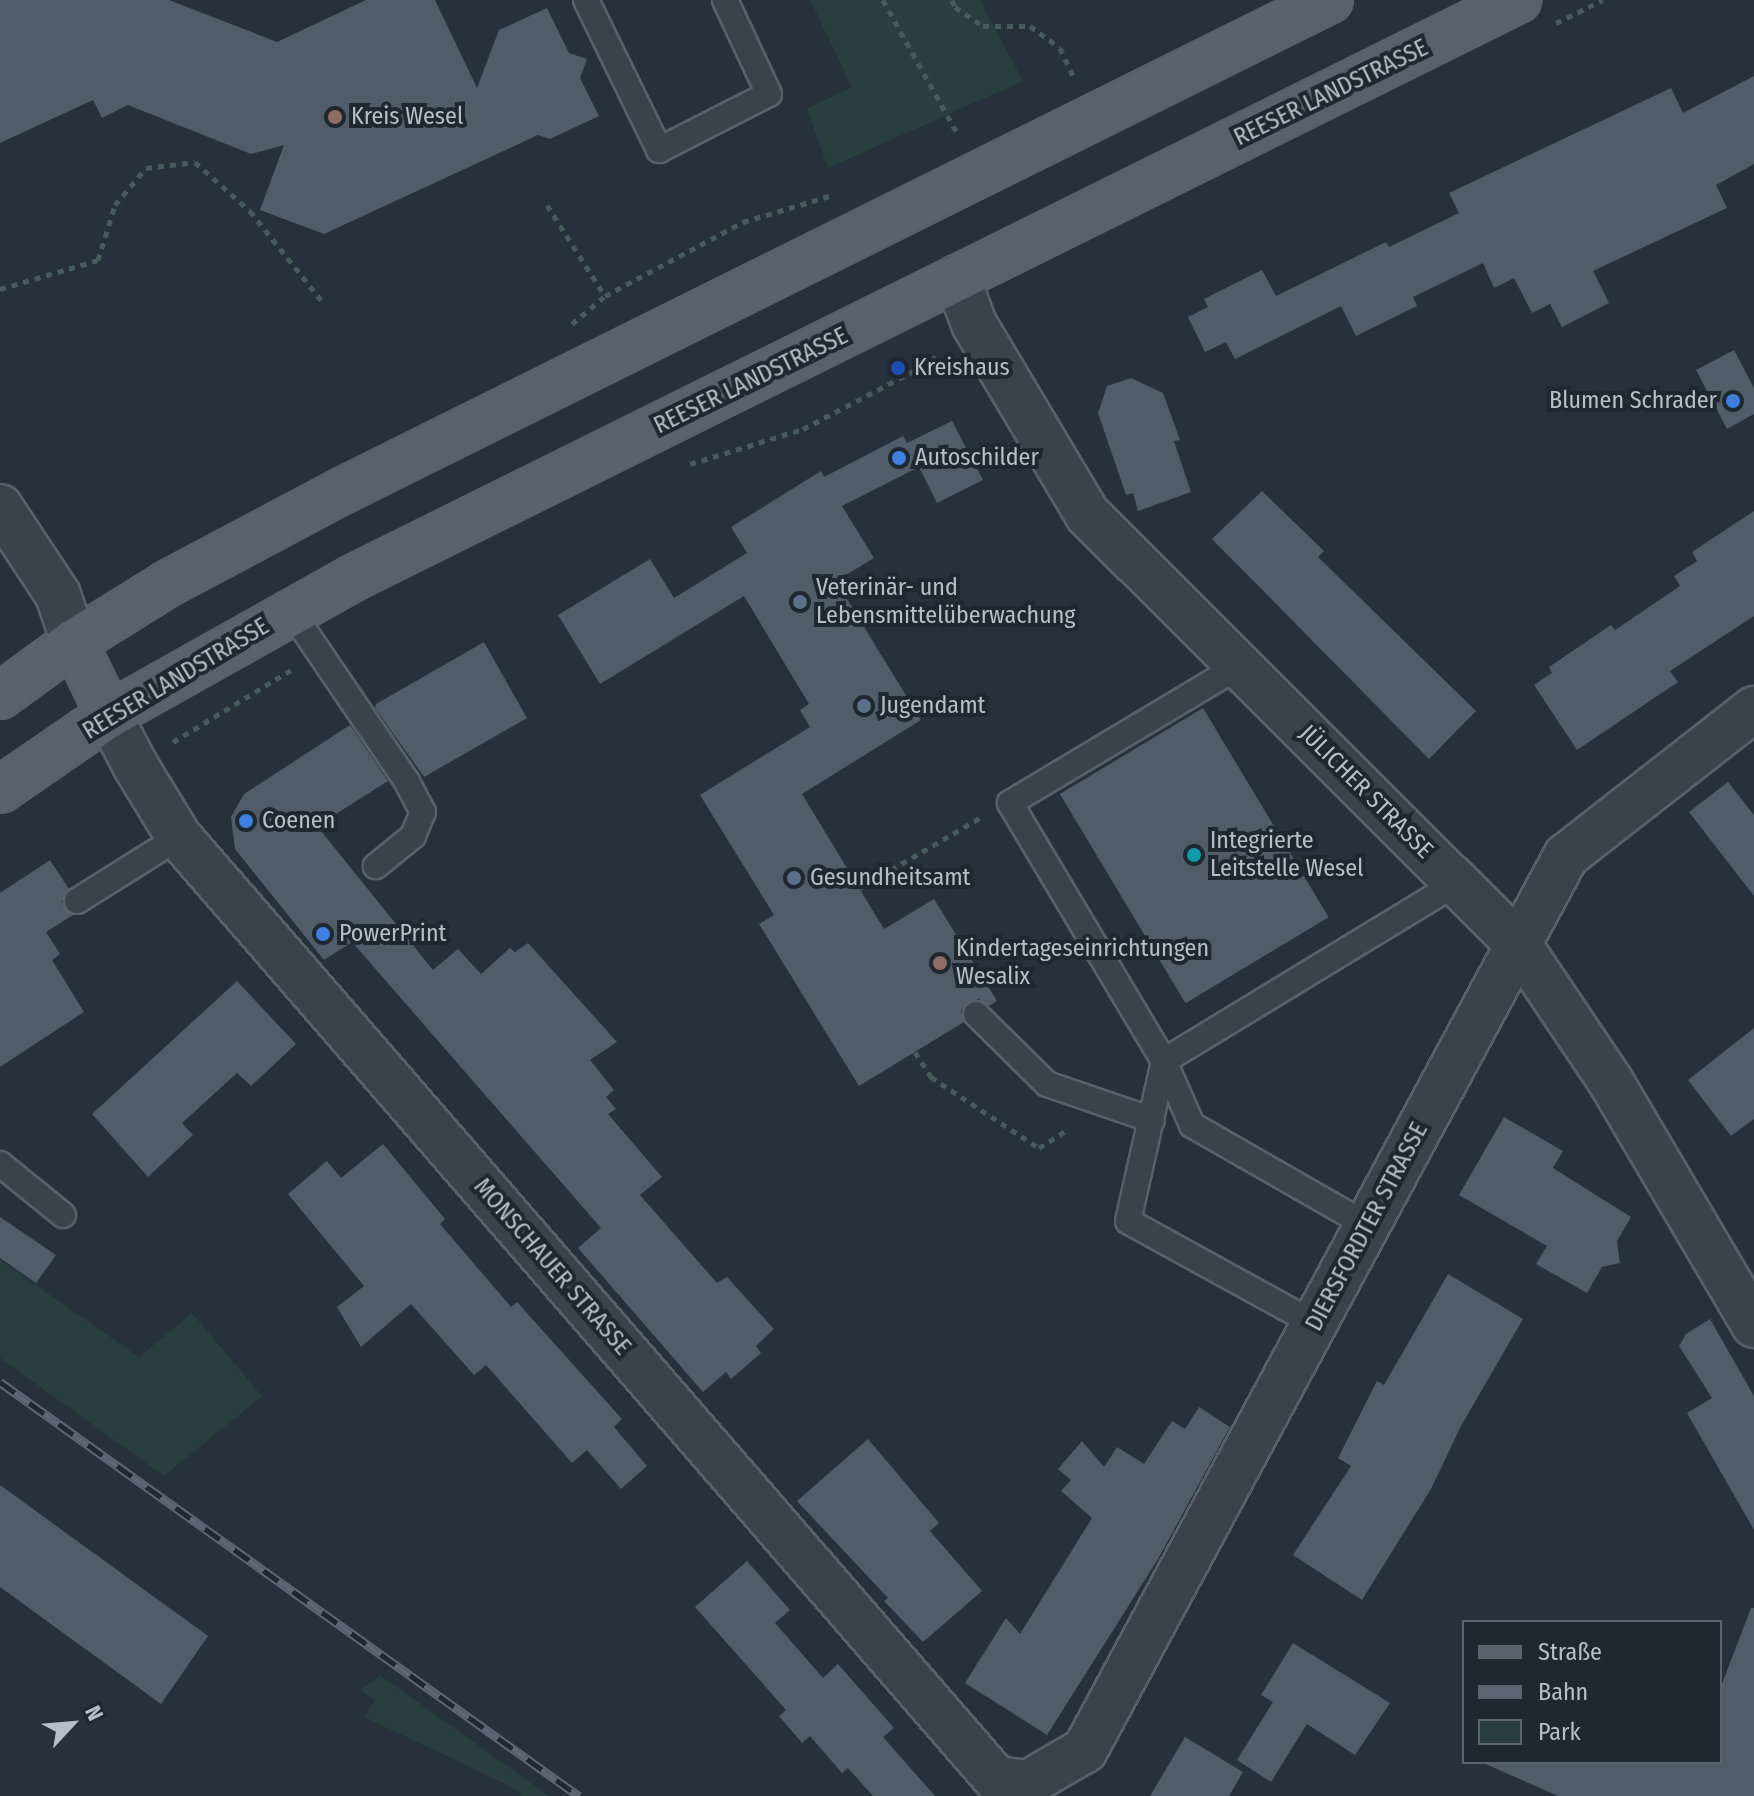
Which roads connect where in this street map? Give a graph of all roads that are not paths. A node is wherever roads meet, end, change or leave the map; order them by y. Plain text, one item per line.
1 (586, 0) edge
2 (725, 0) edge
3 (1330, 0) edge
4 (1518, 0) edge
5 (957, 278) junction
6 (0, 507) edge
7 (291, 611) junction
8 (74, 642) junction
9 (1239, 666) junction
10 (0, 696) edge
11 (1754, 709) edge
12 (109, 715) junction
13 (0, 790) edge
14 (179, 837) junction
15 (376, 866) dead end
16 (1457, 883) junction
17 (77, 901) dead end
18 (1519, 945) junction
19 (976, 1014) dead end
20 (1164, 1061) junction
21 (1152, 1120) junction
22 (0, 1164) edge
23 (63, 1215) dead end
24 (1368, 1226) junction
25 (1315, 1324) junction
26 (1754, 1325) edge
27 (1028, 1783) joint

1 - 2 lane
3 - 8 main road
4 - 5 main road, REESER LANDSTRASSE
5 - 7 main road, REESER LANDSTRASSE
5 - 9 street, JÜLICHER STRASSE
6 - 8 street
7 - 12 main road, REESER LANDSTRASSE
7 - 15 lane
8 - 10 main road
8 - 12 main road
9 - 16 street, JÜLICHER STRASSE
9 - 20 lane
11 - 18 street, DIERSFORDTER STRASSE
12 - 13 main road, REESER LANDSTRASSE
12 - 14 street, MONSCHAUER STRASSE
14 - 17 lane
14 - 27 street, MONSCHAUER STRASSE
16 - 18 street, JÜLICHER STRASSE
16 - 20 lane
18 - 24 street, DIERSFORDTER STRASSE
18 - 26 street, JÜLICHER STRASSE
19 - 21 lane
20 - 21 lane
20 - 24 lane
21 - 25 lane
22 - 23 lane
24 - 25 street, DIERSFORDTER STRASSE
25 - 27 street, DIERSFORDTER STRASSE

